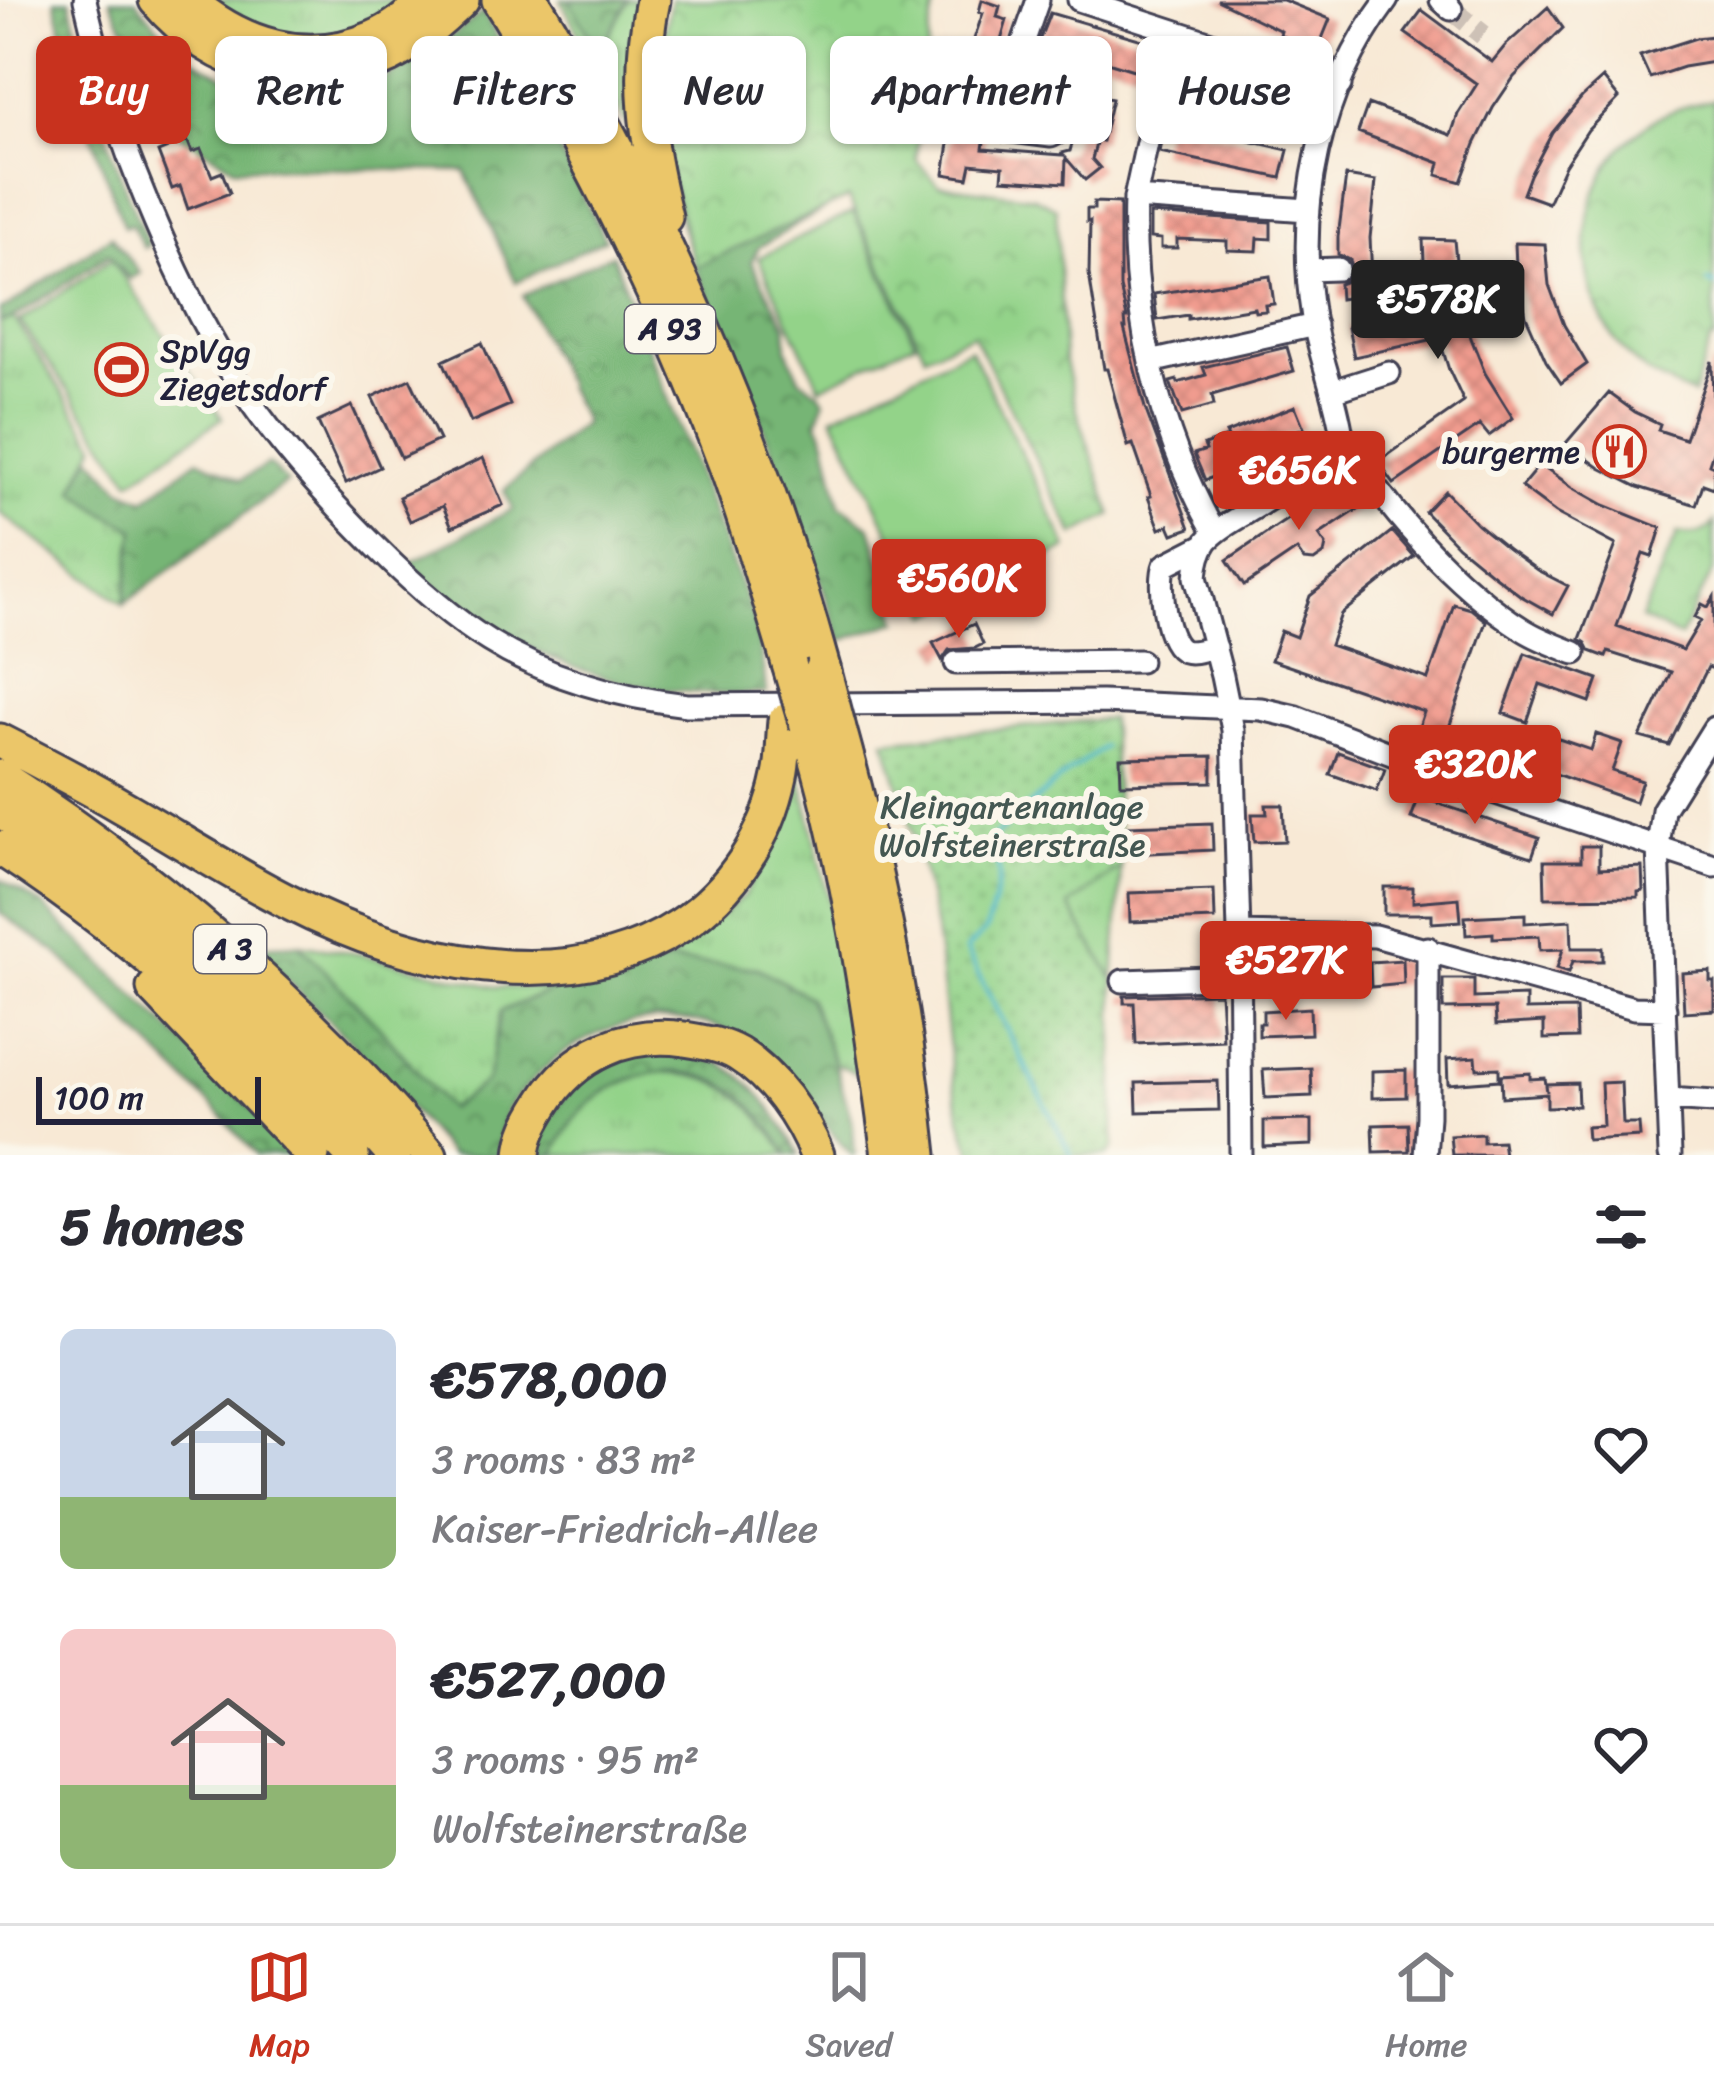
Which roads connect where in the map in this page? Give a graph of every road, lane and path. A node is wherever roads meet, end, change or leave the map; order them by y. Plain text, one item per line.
1 (85, 0) edge
2 (157, 0) edge
3 (188, 0) edge
4 (429, 0) edge
5 (463, 0) edge
6 (652, 0) edge
7 (1038, 0) edge
8 (1078, 0) edge
9 (1387, 0) edge
10 (513, 4) edge
11 (1025, 36) edge
12 (1015, 66) joint
13 (1340, 85) junction
14 (1147, 144) edge
15 (1135, 198) junction
16 (1308, 210) junction
17 (1338, 269) dead end
18 (1308, 270) junction
19 (678, 273) junction
20 (1315, 325) junction
21 (1150, 362) junction
22 (1389, 373) dead end
23 (1333, 391) junction
24 (1342, 436) junction
25 (1209, 539) junction
26 (1215, 647) junction
27 (1575, 653) dead end
28 (1140, 662) dead end
29 (956, 663) dead end
30 (1099, 663) junction
31 (806, 666) junction
32 (1102, 702) junction
33 (1228, 707) junction
34 (810, 724) junction
35 (1714, 728) edge
36 (0, 741) edge
37 (0, 777) edge
38 (0, 811) edge
39 (1658, 847) junction
40 (0, 848) edge
41 (1714, 866) edge
42 (82, 905) junction
43 (1239, 933) junction
44 (1428, 948) junction
45 (1239, 976) junction
46 (1123, 981) dead end
47 (1665, 1009) junction
48 (902, 1026) junction
49 (1668, 1099) junction
50 (1714, 1102) edge
51 (312, 1155) edge
52 (352, 1155) edge
53 (394, 1155) edge
54 (430, 1155) edge
55 (523, 1155) edge
56 (817, 1155) edge
57 (889, 1155) edge
58 (920, 1155) edge
59 (943, 1155) edge
60 (1241, 1155) edge
61 (1425, 1155) edge
62 (1670, 1155) edge

1 - 32 street
2 - 5 highway
3 - 4 highway
6 - 19 highway, A 93
7 - 11 street
8 - 13 street
9 - 13 street
10 - 19 highway, A 93
10 - 31 highway, A 93
12 - 12 street
13 - 16 street
14 - 15 street
15 - 16 street
15 - 21 street
16 - 18 street
17 - 18 street
18 - 20 street
19 - 31 highway, A 93
20 - 21 street
20 - 23 street
21 - 25 street
22 - 23 street
23 - 24 street
24 - 25 street
24 - 27 street
25 - 26 street
25 - 26 street
26 - 33 street
28 - 30 street
29 - 30 street
30 - 32 street
31 - 34 highway, A 3
31 - 34 highway, A 93, bridge
32 - 33 street
33 - 39 street
33 - 43 street
34 - 36 highway, A 3
34 - 48 highway, A 93
34 - 57 highway, A 93
35 - 39 street
37 - 54 highway, A 3
38 - 53 highway, A 3
39 - 41 street
39 - 47 street
40 - 42 highway, A 3
42 - 51 highway
42 - 52 highway, A 3
43 - 44 street
43 - 45 street
44 - 47 street
44 - 61 street
45 - 46 street
45 - 60 street
47 - 49 street
48 - 58 highway, A 93
48 - 59 highway, A 93
49 - 50 street
49 - 62 street
55 - 56 highway

